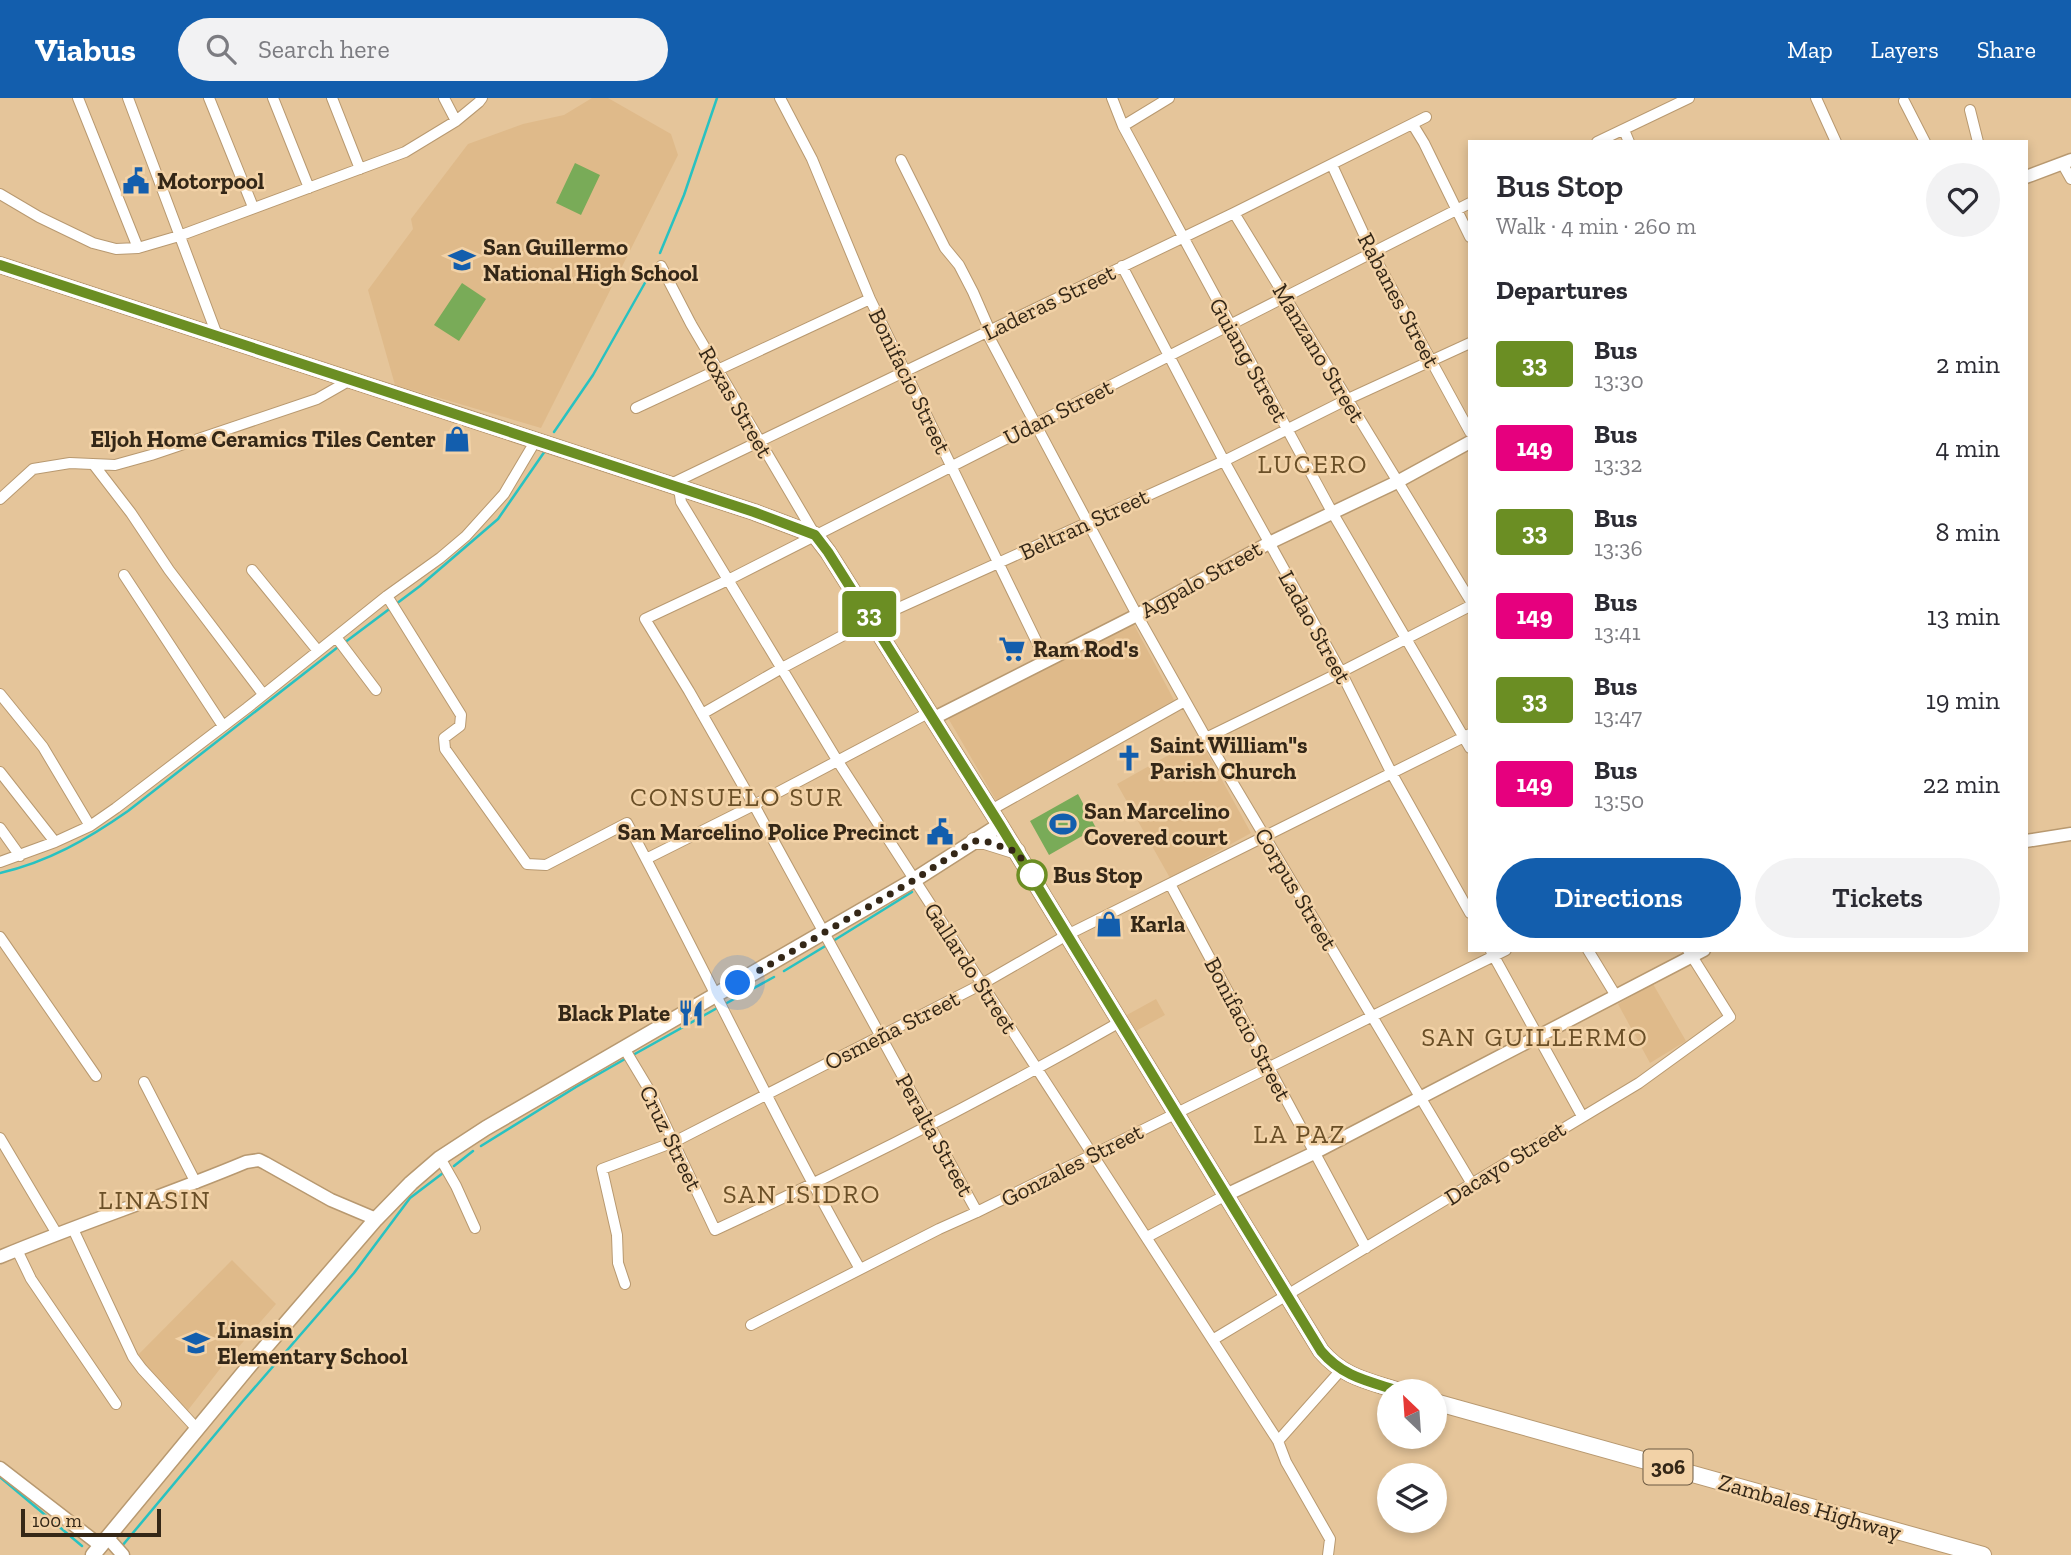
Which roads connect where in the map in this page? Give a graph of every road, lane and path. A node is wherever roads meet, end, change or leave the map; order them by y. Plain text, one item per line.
1 (78, 98) edge
2 (128, 98) edge
3 (209, 98) edge
4 (273, 98) edge
5 (332, 98) edge
6 (444, 98) edge
7 (482, 98) edge
8 (780, 98) edge
9 (1112, 98) edge
10 (1170, 98) edge
11 (1689, 98) edge
12 (1816, 98) edge
13 (1904, 101) dead end
14 (1970, 110) dead end
15 (1426, 117) dead end
16 (456, 121) junction
17 (1413, 125) junction
18 (1123, 126) junction
19 (1624, 130) junction
20 (1602, 140) edge
21 (1628, 140) edge
22 (1835, 140) edge
23 (1924, 140) edge
24 (1978, 140) edge
25 (901, 160) dead end
26 (2066, 161) edge
27 (1332, 165) junction
28 (360, 169) junction
29 (2028, 176) edge
30 (2071, 179) edge
31 (309, 188) junction
32 (0, 194) edge
33 (1468, 205) edge
34 (253, 208) junction
35 (1456, 211) junction
36 (1234, 213) junction
37 (1468, 233) edge
38 (179, 236) junction
39 (1182, 237) junction
40 (138, 248) junction
41 (1373, 254) junction
42 (0, 265) edge
43 (661, 266) dead end
44 (1122, 266) junction
45 (1286, 297) junction
46 (870, 299) junction
47 (1230, 325) junction
48 (988, 332) junction
49 (217, 335) junction
50 (1468, 344) edge
51 (1168, 356) junction
52 (1431, 360) junction
53 (718, 371) junction
54 (905, 372) junction
55 (352, 379) junction
56 (1348, 399) junction
57 (636, 408) dead end
58 (1037, 425) junction
59 (1468, 428) edge
60 (1287, 429) junction
61 (536, 440) junction
62 (759, 441) junction
63 (1468, 443) edge
64 (1224, 461) junction
65 (94, 465) junction
66 (951, 466) junction
67 (1397, 482) junction
68 (675, 487) junction
69 (0, 499) edge
70 (1332, 512) junction
71 (1089, 522) junction
72 (815, 535) junction
73 (1269, 543) junction
74 (999, 564) junction
75 (252, 570) dead end
76 (124, 575) dead end
77 (728, 580) junction
78 (1468, 600) edge
79 (391, 601) junction
80 (1468, 604) edge
81 (1137, 615) junction
82 (645, 619) joint
83 (872, 620) junction
84 (1405, 639) junction
85 (340, 643) junction
86 (318, 651) junction
87 (1046, 661) junction
88 (782, 668) junction
89 (1340, 673) junction
90 (376, 690) dead end
91 (0, 694) edge
92 (263, 694) junction
93 (1185, 701) junction
94 (702, 714) junction
95 (932, 715) junction
96 (223, 726) junction
97 (1467, 736) edge
98 (1206, 738) junction
99 (837, 761) junction
100 (0, 772) edge
101 (1392, 774) junction
102 (754, 805) junction
103 (991, 810) junction
104 (90, 825) junction
105 (1000, 825) junction
106 (0, 828) edge
107 (2071, 834) edge
108 (1264, 836) junction
109 (974, 841) junction
110 (2028, 841) edge
111 (55, 842) junction
112 (1017, 852) junction
113 (20, 856) junction
114 (646, 859) junction
115 (0, 862) edge
116 (914, 880) junction
117 (1170, 884) junction
118 (1468, 909) edge
119 (823, 932) junction
120 (1067, 935) junction
121 (0, 937) edge
122 (1589, 952) edge
123 (1493, 953) edge
124 (1690, 954) edge
125 (982, 984) junction
126 (717, 995) junction
127 (1616, 996) junction
128 (1373, 1017) junction
129 (1120, 1022) junction
130 (880, 1036) junction
131 (1537, 1037) junction
132 (624, 1048) junction
133 (1037, 1069) junction
134 (1268, 1069) junction
135 (96, 1076) dead end
136 (144, 1082) dead end
137 (768, 1095) junction
138 (1420, 1097) junction
139 (1176, 1112) junction
140 (1582, 1116) junction
141 (930, 1126) junction
142 (0, 1138) edge
143 (674, 1142) junction
144 (1314, 1153) junction
145 (1092, 1156) junction
146 (440, 1158) junction
147 (196, 1183) junction
148 (811, 1183) junction
149 (1472, 1184) junction
150 (1226, 1195) junction
151 (977, 1212) junction
152 (376, 1219) junction
153 (475, 1228) dead end
154 (73, 1229) junction
155 (57, 1234) junction
156 (1147, 1237) junction
157 (1367, 1248) junction
158 (17, 1250) junction
159 (0, 1257) edge
160 (860, 1269) junction
161 (625, 1284) dead end
162 (1286, 1294) junction
163 (751, 1325) dead end
164 (1214, 1339) junction
165 (1341, 1370) junction
166 (1377, 1384) edge
167 (116, 1404) dead end
168 (1447, 1405) edge
169 (197, 1429) junction
170 (1278, 1441) junction
171 (0, 1468) edge
172 (110, 1549) edge
173 (1328, 1555) edge
174 (1983, 1555) edge

1 - 40 street
2 - 38 street
3 - 34 street
4 - 31 street
5 - 28 street
6 - 16 street
7 - 16 street
8 - 46 street, Bonifacio Street
9 - 18 street, Guiang Street
10 - 18 street
11 - 19 street
12 - 22 street
13 - 23 street
14 - 24 street
15 - 17 street, Laderas Street
16 - 28 street
17 - 27 street, Laderas Street
17 - 35 street
18 - 39 street, Guiang Street
19 - 20 street
19 - 21 street
25 - 48 street, Corpus Street
26 - 29 street
26 - 30 street
27 - 36 street, Laderas Street
27 - 41 street, Rabanes Street
28 - 31 street
31 - 34 street
32 - 40 street
33 - 35 street, Udan Street
34 - 38 street
35 - 37 street
35 - 41 street, Udan Street
36 - 39 street, Laderas Street
36 - 45 street, Manzano Street
38 - 40 street
38 - 49 street
39 - 44 street, Laderas Street
39 - 47 street, Guiang Street
41 - 45 street, Udan Street
41 - 52 street, Rabanes Street
42 - 49 main road
43 - 53 street, Roxas Street
44 - 48 street, Laderas Street
44 - 51 street, Ladao Street
45 - 47 street, Udan Street
45 - 56 street, Manzano Street
46 - 53 street
46 - 54 street, Bonifacio Street
47 - 51 street, Udan Street
47 - 60 street, Guiang Street
48 - 54 street, Laderas Street
48 - 58 street, Corpus Street
49 - 55 main road
50 - 52 street, Beltran Street
51 - 58 street, Udan Street
51 - 64 street, Ladao Street
52 - 56 street, Beltran Street
52 - 59 street, Rabanes Street
53 - 57 street
53 - 62 street, Roxas Street
54 - 62 street, Laderas Street
54 - 66 street, Bonifacio Street
55 - 61 main road
55 - 65 street
56 - 60 street, Beltran Street
56 - 67 street, Manzano Street
58 - 66 street, Udan Street
58 - 71 street, Corpus Street
60 - 64 street, Beltran Street
60 - 70 street, Guiang Street
61 - 68 main road
61 - 79 street
62 - 68 street, Laderas Street
62 - 72 street, Roxas Street
63 - 67 street, Agpalo Street
64 - 71 street, Beltran Street
64 - 73 street, Ladao Street
65 - 69 street
65 - 92 street
66 - 72 street, Udan Street
66 - 74 street, Bonifacio Street
67 - 70 street, Agpalo Street
67 - 78 street, Manzano Street
68 - 72 main road
68 - 77 street, Gallardo Street
70 - 73 street, Agpalo Street
70 - 84 street, Guiang Street
71 - 74 street, Beltran Street
71 - 81 street, Corpus Street
72 - 77 street, Udan Street
72 - 83 main road
73 - 81 street, Agpalo Street
73 - 89 street, Ladao Street
74 - 83 street, Beltran Street
74 - 87 street, Bonifacio Street
75 - 86 street
76 - 96 street
77 - 82 street, Udan Street
77 - 88 street, Gallardo Street
79 - 85 street
79 - 114 street
80 - 84 street
81 - 87 street, Agpalo Street
81 - 93 street, Corpus Street
82 - 94 street, Peralta Street
83 - 88 street, Beltran Street
83 - 95 main road
84 - 89 street
84 - 97 street, Guiang Street
85 - 86 street
85 - 90 street
86 - 92 street
87 - 95 street, Agpalo Street
88 - 94 street, Beltran Street
88 - 99 street, Gallardo Street
89 - 98 street
89 - 101 street, Ladao Street
91 - 104 street
92 - 96 street
93 - 98 street, Corpus Street
93 - 103 street
94 - 102 street, Peralta Street
95 - 99 street, Agpalo Street
95 - 103 main road
96 - 104 street
97 - 101 street, Osmeña Street
98 - 108 street, Corpus Street
99 - 102 street, Agpalo Street
99 - 116 street, Gallardo Street
100 - 111 street
101 - 108 street, Osmeña Street
101 - 118 street, Ladao Street
102 - 114 street, Agpalo Street
102 - 119 street, Peralta Street
103 - 105 main road
104 - 111 street
105 - 109 main road
105 - 112 main road
106 - 113 street
107 - 110 street
108 - 117 street, Osmeña Street
108 - 128 street, Corpus Street
109 - 112 main road
109 - 116 main road
111 - 113 street
112 - 120 main road
113 - 115 street
114 - 126 street
116 - 119 main road
116 - 125 street, Gallardo Street
117 - 120 street, Osmeña Street
117 - 134 street, Bonifacio Street
119 - 126 main road
119 - 130 street, Peralta Street
120 - 125 street, Osmeña Street
120 - 129 main road
121 - 135 street
122 - 127 street
123 - 128 street, Gonzales Street
123 - 131 street
124 - 127 street
124 - 140 street, Dacayo Street
125 - 130 street, Osmeña Street
125 - 133 street, Gallardo Street
126 - 132 main road
126 - 137 street
127 - 131 street
128 - 134 street, Gonzales Street
128 - 138 street, Corpus Street
129 - 133 street
129 - 139 main road
130 - 137 street, Osmeña Street
130 - 141 street, Peralta Street
131 - 138 street
131 - 140 street
132 - 143 street, Cruz Street
132 - 146 main road
133 - 141 street
133 - 145 street, Gallardo Street
134 - 139 street, Gonzales Street
134 - 144 street, Bonifacio Street
136 - 147 street
137 - 143 street, Osmeña Street
137 - 148 street
138 - 144 street
138 - 149 street, Corpus Street
139 - 145 street, Gonzales Street
139 - 150 main road
140 - 149 street, Dacayo Street
141 - 148 street
141 - 151 street, Peralta Street
142 - 155 street
143 - 148 street, Cruz Street
143 - 161 street, Osmeña Street
144 - 150 street
144 - 157 street, Bonifacio Street
145 - 151 street, Gonzales Street
145 - 156 street, Gallardo Street
146 - 152 main road
146 - 153 street
147 - 152 street
147 - 154 street
148 - 160 street
149 - 157 street, Dacayo Street
150 - 156 street
150 - 162 main road
151 - 160 street, Gonzales Street
152 - 169 main road
154 - 155 street
154 - 169 street
155 - 158 street
156 - 164 street, Gallardo Street
157 - 162 street, Dacayo Street
158 - 159 street
158 - 167 street
160 - 163 street, Gonzales Street
162 - 164 street, Dacayo Street
162 - 165 main road
164 - 170 street, Gallardo Street
165 - 166 main road
165 - 170 street
168 - 174 main road, Zambales Highway / 306
169 - 172 main road
170 - 173 street, Gallardo Street
171 - 172 street

